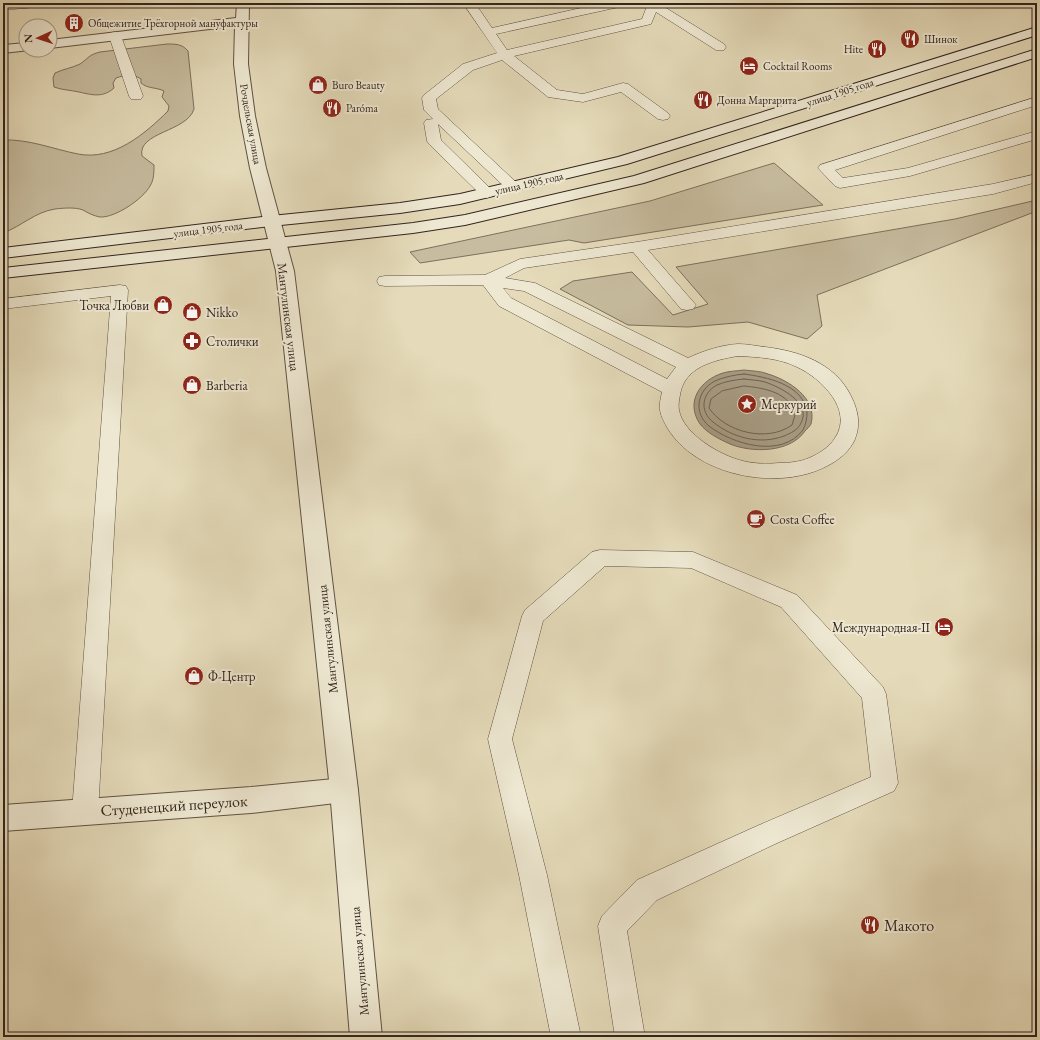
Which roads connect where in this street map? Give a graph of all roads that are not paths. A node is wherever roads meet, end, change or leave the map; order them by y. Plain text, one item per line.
1 (36, 3) edge
2 (243, 3) edge
3 (469, 3) edge
4 (619, 3) edge
5 (652, 4) edge
6 (3, 6) edge
7 (242, 21) junction
8 (1037, 31) edge
9 (490, 32) junction
10 (115, 36) junction
11 (58, 43) edge
12 (720, 47) dead end
13 (18, 48) edge
14 (3, 49) edge
15 (1037, 53) edge
16 (504, 55) junction
17 (136, 96) dead end
18 (1037, 101) edge
19 (431, 116) junction
20 (664, 116) dead end
21 (1037, 135) edge
22 (874, 152) junction
23 (903, 173) junction
24 (1037, 178) edge
25 (500, 190) junction
26 (271, 221) junction
27 (277, 242) junction
28 (637, 247) junction
29 (3, 253) edge
30 (3, 273) edge
31 (488, 280) junction
32 (385, 281) dead end
33 (3, 304) edge
34 (687, 305) dead end
35 (689, 366) junction
36 (671, 389) junction
37 (344, 790) junction
38 (85, 812) junction
39 (3, 818) edge
40 (366, 1037) edge
41 (566, 1037) edge
42 (630, 1037) edge

1 - 6 lane
2 - 7 main road, Рочдельская улица
3 - 9 lane
4 - 9 lane
5 - 12 lane
5 - 16 lane
7 - 10 main road
7 - 26 main road, Рочдельская улица
8 - 25 main road, улица 1905 года
9 - 16 lane
10 - 11 main road
10 - 17 lane
13 - 14 main road
15 - 27 main road, улица 1905 года
16 - 19 lane
16 - 20 lane
18 - 22 lane
19 - 25 lane
19 - 25 lane
21 - 23 lane
22 - 23 lane
22 - 23 lane
24 - 28 lane
25 - 26 main road, улица 1905 года
26 - 27 main road, Рочдельская улица
26 - 29 main road, улица 1905 года
27 - 30 main road, улица 1905 года
27 - 37 main road, Мантулинская улица
28 - 31 lane
28 - 34 lane
31 - 32 lane
31 - 35 lane
31 - 36 lane
33 - 38 lane
35 - 36 lane
35 - 36 lane
37 - 38 main road, Студенецкий переулок
37 - 40 main road, Мантулинская улица
38 - 39 main road, Студенецкий переулок
41 - 42 lane

